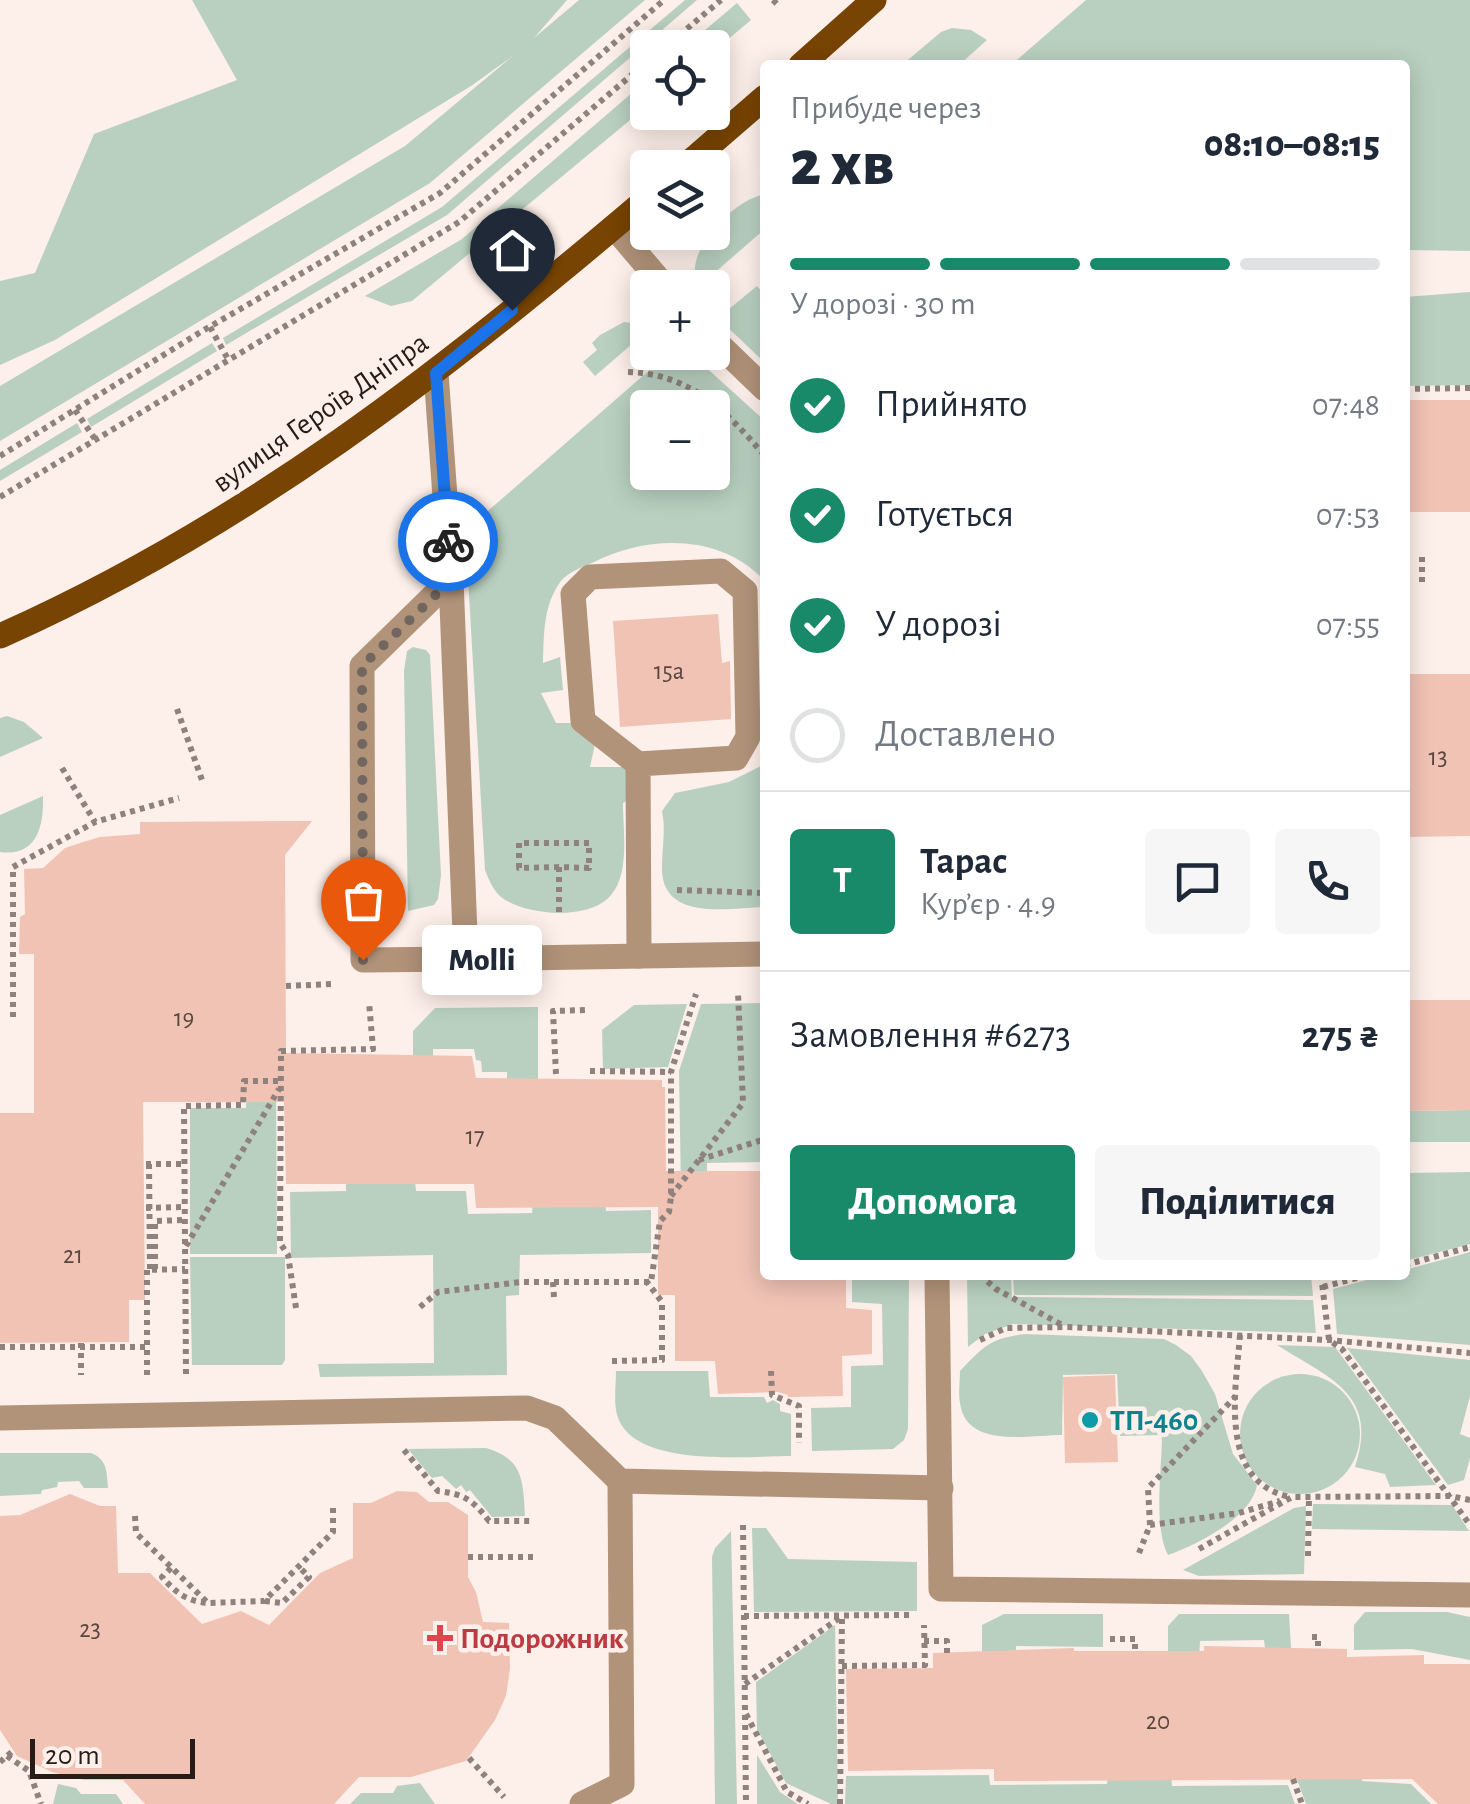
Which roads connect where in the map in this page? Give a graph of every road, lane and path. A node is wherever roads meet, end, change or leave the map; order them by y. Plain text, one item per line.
1 (664, 0) edge
2 (721, 0) edge
3 (874, 0) edge
4 (685, 30) edge
5 (807, 60) edge
6 (630, 76) edge
7 (760, 101) edge
8 (704, 150) edge
9 (630, 213) edge
10 (614, 227) junction
11 (651, 270) edge
12 (210, 328) junction
13 (730, 355) edge
14 (229, 361) junction
15 (628, 372) dead end
16 (436, 373) junction
17 (760, 384) edge
18 (1470, 388) edge
19 (1410, 389) edge
20 (75, 410) junction
21 (95, 439) junction
22 (760, 450) edge
23 (0, 456) edge
24 (0, 497) edge
25 (1422, 557) dead end
26 (451, 580) junction
27 (1422, 583) dead end
28 (0, 636) edge
29 (177, 709) dead end
30 (638, 764) junction
31 (62, 768) dead end
32 (203, 784) dead end
33 (179, 798) dead end
34 (95, 822) junction
35 (558, 868) junction
36 (639, 877) junction
37 (760, 893) edge
38 (736, 954) junction
39 (760, 954) edge
40 (709, 955) junction
41 (639, 956) junction
42 (558, 957) junction
43 (466, 959) junction
44 (363, 960) junction
45 (310, 985) dead end
46 (286, 986) dead end
47 (587, 1010) dead end
48 (12, 1017) dead end
49 (590, 1070) dead end
50 (670, 1072) junction
51 (556, 1074) dead end
52 (280, 1084) junction
53 (760, 1141) edge
54 (698, 1160) junction
55 (185, 1164) junction
56 (670, 1197) junction
57 (185, 1207) junction
58 (147, 1208) junction
59 (185, 1220) junction
60 (185, 1247) junction
61 (1470, 1247) edge
62 (1410, 1264) edge
63 (185, 1269) junction
64 (153, 1270) junction
65 (937, 1280) edge
66 (987, 1280) edge
67 (1321, 1280) edge
68 (1350, 1280) edge
69 (553, 1282) junction
70 (646, 1282) junction
71 (1322, 1288) junction
72 (554, 1297) dead end
73 (420, 1307) dead end
74 (296, 1308) dead end
75 (1067, 1327) junction
76 (1240, 1336) junction
77 (1328, 1340) junction
78 (80, 1345) junction
79 (0, 1346) edge
80 (148, 1346) junction
81 (1470, 1352) edge
82 (612, 1361) dead end
83 (937, 1368) junction
84 (80, 1370) dead end
85 (771, 1372) dead end
86 (148, 1385) dead end
87 (186, 1385) dead end
88 (1236, 1396) junction
89 (0, 1418) edge
90 (400, 1445) dead end
91 (800, 1459) dead end
92 (620, 1481) junction
93 (743, 1484) junction
94 (942, 1488) junction
95 (1450, 1496) junction
96 (1292, 1497) junction
97 (1309, 1497) junction
98 (1470, 1500) edge
99 (333, 1507) dead end
100 (135, 1516) dead end
101 (534, 1521) dead end
102 (1150, 1525) junction
103 (1470, 1525) edge
104 (1191, 1554) dead end
105 (468, 1557) dead end
106 (534, 1557) dead end
107 (172, 1568) junction
108 (300, 1568) junction
109 (1123, 1591) junction
110 (1307, 1593) junction
111 (1470, 1594) edge
112 (264, 1601) junction
113 (208, 1603) junction
114 (744, 1616) junction
115 (842, 1616) junction
116 (1318, 1637) dead end
117 (1110, 1639) dead end
118 (924, 1641) junction
119 (1318, 1649) dead end
120 (1135, 1651) dead end
121 (948, 1653) dead end
122 (842, 1666) junction
123 (745, 1684) junction
124 (745, 1713) junction
125 (7, 1756) edge
126 (469, 1758) dead end
127 (1293, 1778) dead end
128 (504, 1797) dead end
129 (41, 1804) edge
130 (582, 1804) edge
131 (746, 1804) edge
132 (808, 1804) edge
133 (840, 1804) edge
134 (1302, 1804) edge

1 - 12 path
2 - 4 path
3 - 5 main road
6 - 14 path
7 - 8 main road
9 - 10 main road, вулиця Героїв Дніпра
10 - 11 lane
10 - 16 main road, вулиця Героїв Дніпра
12 - 14 path
12 - 20 path
13 - 17 lane
14 - 21 path
15 - 22 path
16 - 26 lane
16 - 28 main road, вулиця Героїв Дніпра
18 - 19 path
20 - 21 path
20 - 23 path
21 - 24 path
25 - 27 path
26 - 43 lane
26 - 44 lane
29 - 32 path
30 - 30 lane
30 - 36 lane
31 - 34 path
33 - 34 path
34 - 48 path
35 - 35 path
35 - 42 path
36 - 37 path
36 - 41 lane
38 - 39 lane
38 - 40 lane
38 - 54 path
40 - 41 lane
40 - 50 path
41 - 42 lane
42 - 43 lane
43 - 44 lane
44 - 52 path
45 - 46 path
47 - 51 path
49 - 50 path
50 - 56 path
52 - 55 path
52 - 60 path
52 - 74 path
53 - 54 path
54 - 56 path
55 - 57 path
55 - 58 path
56 - 70 path
57 - 58 path
57 - 59 path
58 - 64 path
59 - 60 path
59 - 64 path
60 - 63 path
61 - 62 path
63 - 64 path
63 - 87 path
64 - 80 path
65 - 83 lane
66 - 75 path
67 - 71 path
68 - 71 path
69 - 70 path
69 - 72 path
69 - 73 path
70 - 82 path
71 - 77 path
75 - 76 path
75 - 83 path
76 - 77 path
76 - 88 path
77 - 81 path
77 - 95 path
78 - 79 path
78 - 80 path
78 - 84 path
80 - 86 path
83 - 94 lane
85 - 91 path
88 - 96 path
88 - 102 path
89 - 92 lane
90 - 101 path
92 - 93 lane
92 - 130 lane
93 - 94 lane
93 - 114 path
94 - 109 lane
95 - 97 path
95 - 98 path
95 - 103 path
96 - 97 path
96 - 102 path
96 - 104 path
97 - 110 path
99 - 108 path
100 - 107 path
102 - 109 path
105 - 106 path
107 - 113 path
107 - 113 path
108 - 112 path
108 - 112 path
109 - 110 lane
110 - 111 lane
112 - 113 path
114 - 115 path
114 - 123 path
115 - 118 path
115 - 122 path
115 - 123 path
116 - 119 path
117 - 120 path
118 - 121 path
118 - 122 path
122 - 133 path
123 - 124 path
124 - 131 path
124 - 132 path
125 - 129 path
126 - 128 path
127 - 134 path

